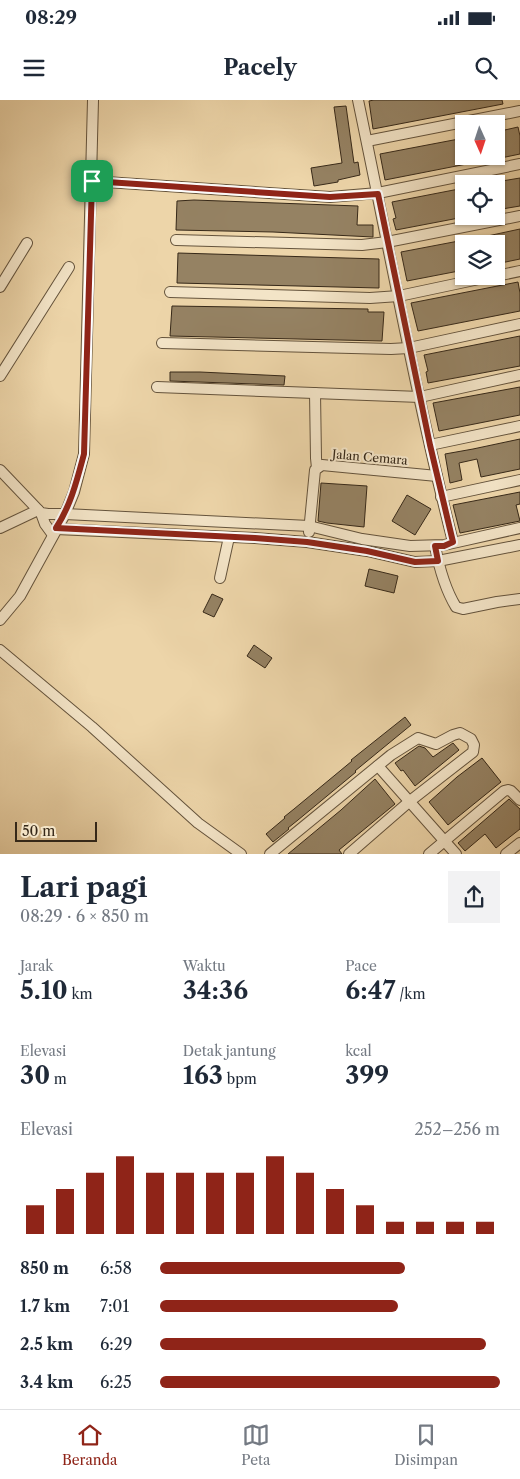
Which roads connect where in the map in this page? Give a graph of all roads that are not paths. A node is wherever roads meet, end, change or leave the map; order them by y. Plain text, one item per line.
1 (93, 100) edge
2 (358, 100) edge
3 (520, 111) edge
4 (367, 141) junction
5 (520, 164) edge
6 (92, 181) junction
7 (378, 194) junction
8 (520, 216) edge
9 (176, 240) dead end
10 (388, 242) junction
11 (27, 243) dead end
12 (70, 267) dead end
13 (520, 270) edge
14 (505, 274) edge
15 (455, 284) edge
16 (0, 287) edge
17 (170, 292) dead end
18 (399, 296) junction
19 (520, 324) edge
20 (162, 343) dead end
21 (409, 348) junction
22 (520, 375) edge
23 (0, 376) edge
24 (157, 387) dead end
25 (315, 393) junction
26 (420, 396) junction
27 (520, 426) edge
28 (430, 445) junction
29 (317, 468) junction
30 (0, 471) edge
31 (437, 476) junction
32 (520, 480) edge
33 (442, 497) junction
34 (39, 512) junction
35 (65, 514) junction
36 (310, 526) junction
37 (0, 528) edge
38 (520, 528) edge
39 (55, 532) junction
40 (228, 537) junction
41 (307, 542) junction
42 (453, 542) junction
43 (520, 545) edge
44 (435, 546) junction
45 (438, 561) junction
46 (220, 578) dead end
47 (520, 598) edge
48 (0, 620) edge
49 (0, 650) edge
50 (378, 766) junction
51 (520, 800) edge
52 (410, 802) junction
53 (444, 840) junction
54 (520, 843) edge
55 (241, 854) edge
56 (270, 854) edge
57 (349, 854) edge
58 (429, 854) edge
59 (456, 854) edge
60 (506, 854) edge

1 - 6 street
2 - 4 street
3 - 4 street
4 - 7 street
5 - 7 street
6 - 7 street
6 - 35 street
7 - 10 street
8 - 10 street
9 - 10 street
10 - 18 street
11 - 16 street
12 - 23 street
13 - 14 street
15 - 18 street
17 - 18 street
18 - 21 street
19 - 21 street
20 - 21 street
21 - 26 street
22 - 26 street
24 - 25 street
25 - 26 street
25 - 29 street
26 - 28 street
27 - 28 street
28 - 31 street
29 - 31 street, Jalan Cemara
29 - 36 street, Jalan Cemara
30 - 34 street
31 - 33 street
32 - 33 street
33 - 42 street
34 - 35 street
34 - 37 street
34 - 39 street
35 - 36 street
35 - 39 street
36 - 41 street, Jalan Cemara
36 - 44 street
38 - 42 street
39 - 40 street
39 - 48 street
40 - 41 street
40 - 46 street
41 - 45 street
42 - 44 street
43 - 45 street
44 - 45 street
45 - 47 street
49 - 55 street
50 - 52 street
50 - 52 street
50 - 56 street
51 - 53 street
52 - 53 street
52 - 57 street
53 - 58 street
53 - 59 street
54 - 60 street

